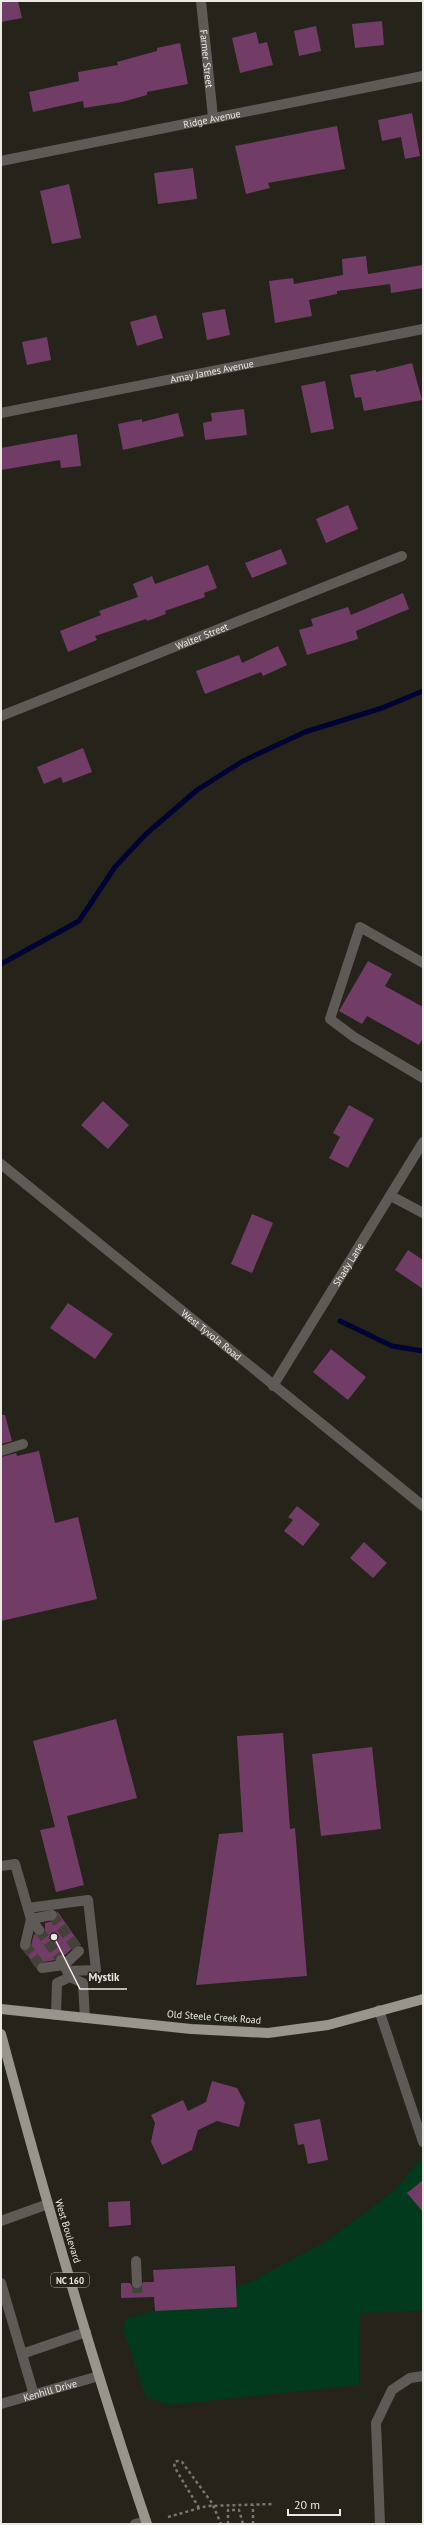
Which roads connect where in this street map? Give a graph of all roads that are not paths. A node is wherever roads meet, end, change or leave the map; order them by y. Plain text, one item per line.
1 (201, 1) edge
2 (423, 76) edge
3 (213, 117) junction
4 (1, 160) edge
5 (423, 329) edge
6 (1, 413) edge
7 (402, 556) dead end
8 (1, 716) edge
9 (423, 963) edge
10 (423, 1078) edge
11 (423, 1142) edge
12 (1, 1164) edge
13 (391, 1196) junction
14 (423, 1213) edge
15 (274, 1386) junction
16 (23, 1444) dead end
17 (1, 1451) edge
18 (423, 1506) edge
19 (1, 1866) edge
20 (28, 1908) junction
21 (52, 1915) dead end
22 (31, 1919) junction
23 (39, 1930) tunnel mouth
24 (25, 1945) dead end
25 (79, 1951) dead end
26 (42, 1968) dead end
27 (66, 1968) junction
28 (423, 1999) edge
29 (1, 2009) edge
30 (379, 2010) junction
31 (56, 2014) junction
32 (84, 2018) junction
33 (1, 2034) edge
34 (423, 2142) edge
35 (48, 2204) junction
36 (1, 2221) edge
37 (136, 2261) dead end
38 (137, 2282) tunnel mouth
39 (1, 2283) edge
40 (86, 2332) junction
41 (22, 2354) junction
42 (99, 2376) junction
43 (423, 2376) edge
44 (34, 2395) junction
45 (1, 2404) edge
46 (146, 2522) edge
47 (135, 2524) edge
48 (380, 2524) edge

1 - 3 street, Farmer Street
2 - 3 street, Ridge Avenue
3 - 4 street, Ridge Avenue
5 - 6 street, Amay James Avenue
7 - 8 street, Walter Street
9 - 10 street
11 - 13 street, Shady Lane
12 - 15 street, West Tyvola Road
13 - 14 street
13 - 15 street, Shady Lane
15 - 18 street, West Tyvola Road
16 - 17 street
19 - 20 street
20 - 22 street
20 - 27 street
21 - 22 street
22 - 23 street
22 - 24 street
25 - 27 street
26 - 27 street
27 - 31 street
27 - 32 street
28 - 30 main road, Old Steele Creek Road
29 - 31 main road, Old Steele Creek Road
30 - 32 main road, Old Steele Creek Road
30 - 34 street
31 - 32 main road, Old Steele Creek Road
33 - 35 main road, West Boulevard / NC 160
35 - 36 street
35 - 40 main road, West Boulevard / NC 160
37 - 38 street
39 - 41 street
40 - 41 street
40 - 42 main road, West Boulevard / NC 160
41 - 44 street
42 - 44 street, Kenhill Drive
42 - 46 main road, West Boulevard / NC 160
43 - 48 street
44 - 45 street, Kenhill Drive
46 - 47 street

